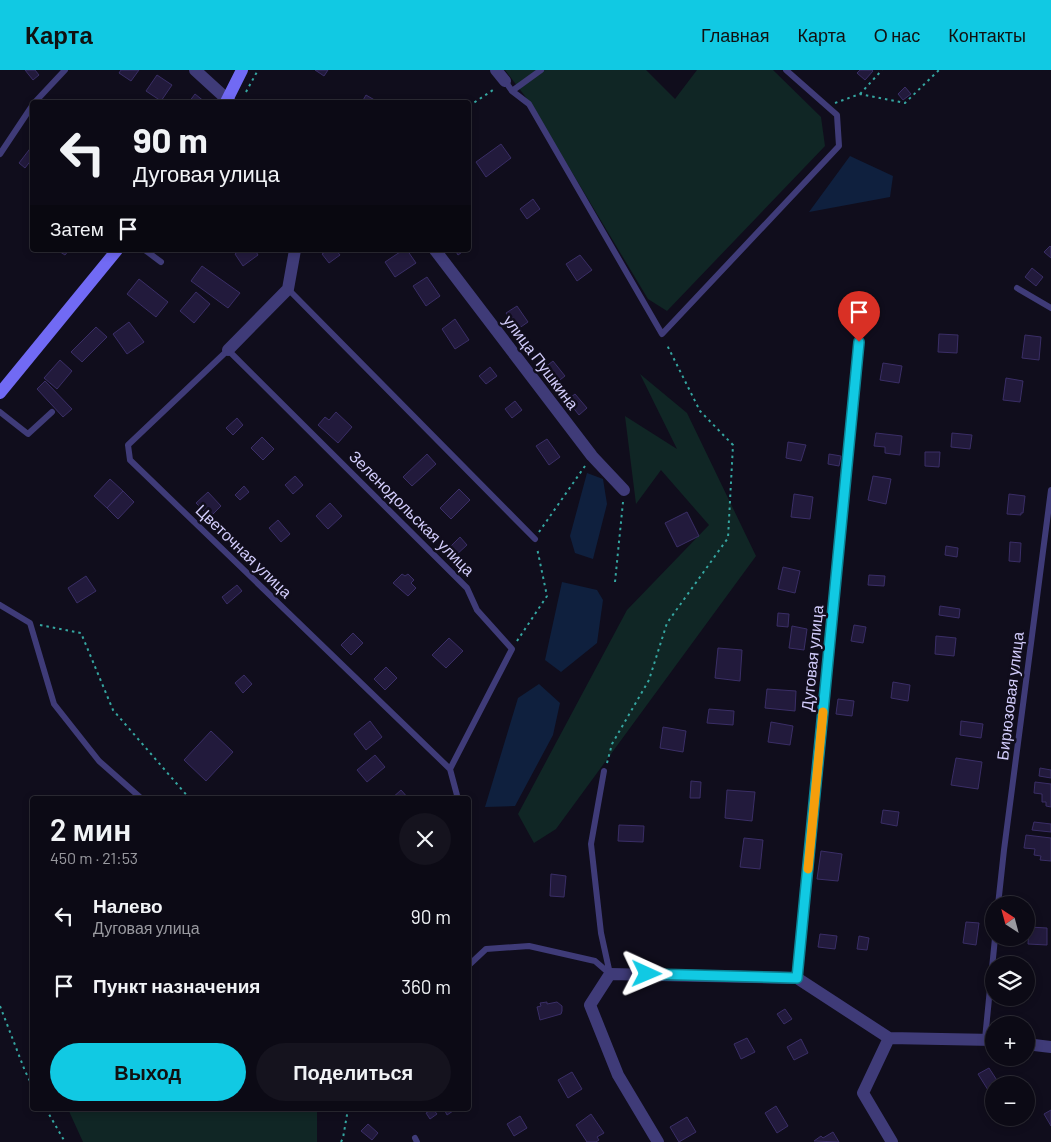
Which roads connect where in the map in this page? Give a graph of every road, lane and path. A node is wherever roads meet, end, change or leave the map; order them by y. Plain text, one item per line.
1 (65, 70) edge
2 (195, 70) edge
3 (242, 70) edge
4 (258, 70) edge
5 (496, 70) edge
6 (541, 70) edge
7 (786, 70) edge
8 (882, 70) edge
9 (939, 70) edge
10 (508, 86) junction
11 (860, 94) junction
12 (244, 95) dead end
13 (37, 100) edge
14 (226, 100) edge
15 (229, 100) edge
16 (471, 105) edge
17 (826, 106) junction
18 (30, 109) edge
19 (0, 154) edge
20 (115, 252) edge
21 (148, 252) edge
22 (295, 252) edge
23 (437, 252) edge
24 (161, 262) dead end
25 (1017, 288) dead end
26 (288, 289) junction
27 (1051, 308) edge
28 (662, 334) junction
29 (859, 342) dead end
30 (228, 350) junction
31 (0, 393) edge
32 (0, 412) edge
33 (52, 412) dead end
34 (592, 456) junction
35 (624, 490) joint
36 (1051, 490) edge
37 (535, 539) junction
38 (615, 582) dead end
39 (0, 605) edge
40 (30, 623) junction
41 (512, 649) junction
42 (450, 769) junction
43 (604, 771) joint
44 (139, 796) edge
45 (187, 796) edge
46 (457, 796) edge
47 (999, 896) edge
48 (995, 946) edge
49 (471, 963) edge
50 (610, 974) junction
51 (797, 978) junction
52 (0, 1006) edge
53 (991, 1016) edge
54 (889, 1038) junction
55 (985, 1039) edge
56 (1035, 1045) edge
57 (1051, 1047) edge
58 (30, 1081) edge
59 (47, 1111) edge
60 (348, 1111) edge
61 (65, 1142) edge
62 (341, 1142) edge
63 (658, 1142) edge
64 (892, 1142) edge

1 - 13 lane
2 - 14 street
3 - 15 main road
4 - 12 path
5 - 10 street
6 - 10 lane
7 - 17 lane
8 - 11 path
9 - 11 path
10 - 16 path
10 - 28 lane
11 - 17 path
17 - 28 lane
18 - 19 lane
20 - 31 main road
21 - 24 lane
22 - 26 street
23 - 34 street, улица Пушкина
25 - 27 lane
26 - 30 street
26 - 37 lane
28 - 43 path
29 - 51 lane, Дуговая улица
30 - 41 lane, Зеленодольская улица
30 - 42 lane, Цветочная улица
32 - 33 lane
34 - 35 street, улица Пушкина
34 - 37 path
35 - 38 path
36 - 47 lane, Бирюзовая улица
37 - 41 path
39 - 40 lane
40 - 44 lane
40 - 45 path
41 - 42 lane
42 - 46 lane
43 - 50 lane
48 - 53 lane
49 - 50 lane
50 - 51 street
50 - 63 street
51 - 54 street
52 - 58 path
54 - 55 street
54 - 64 street
56 - 57 street
59 - 61 path
60 - 62 path

